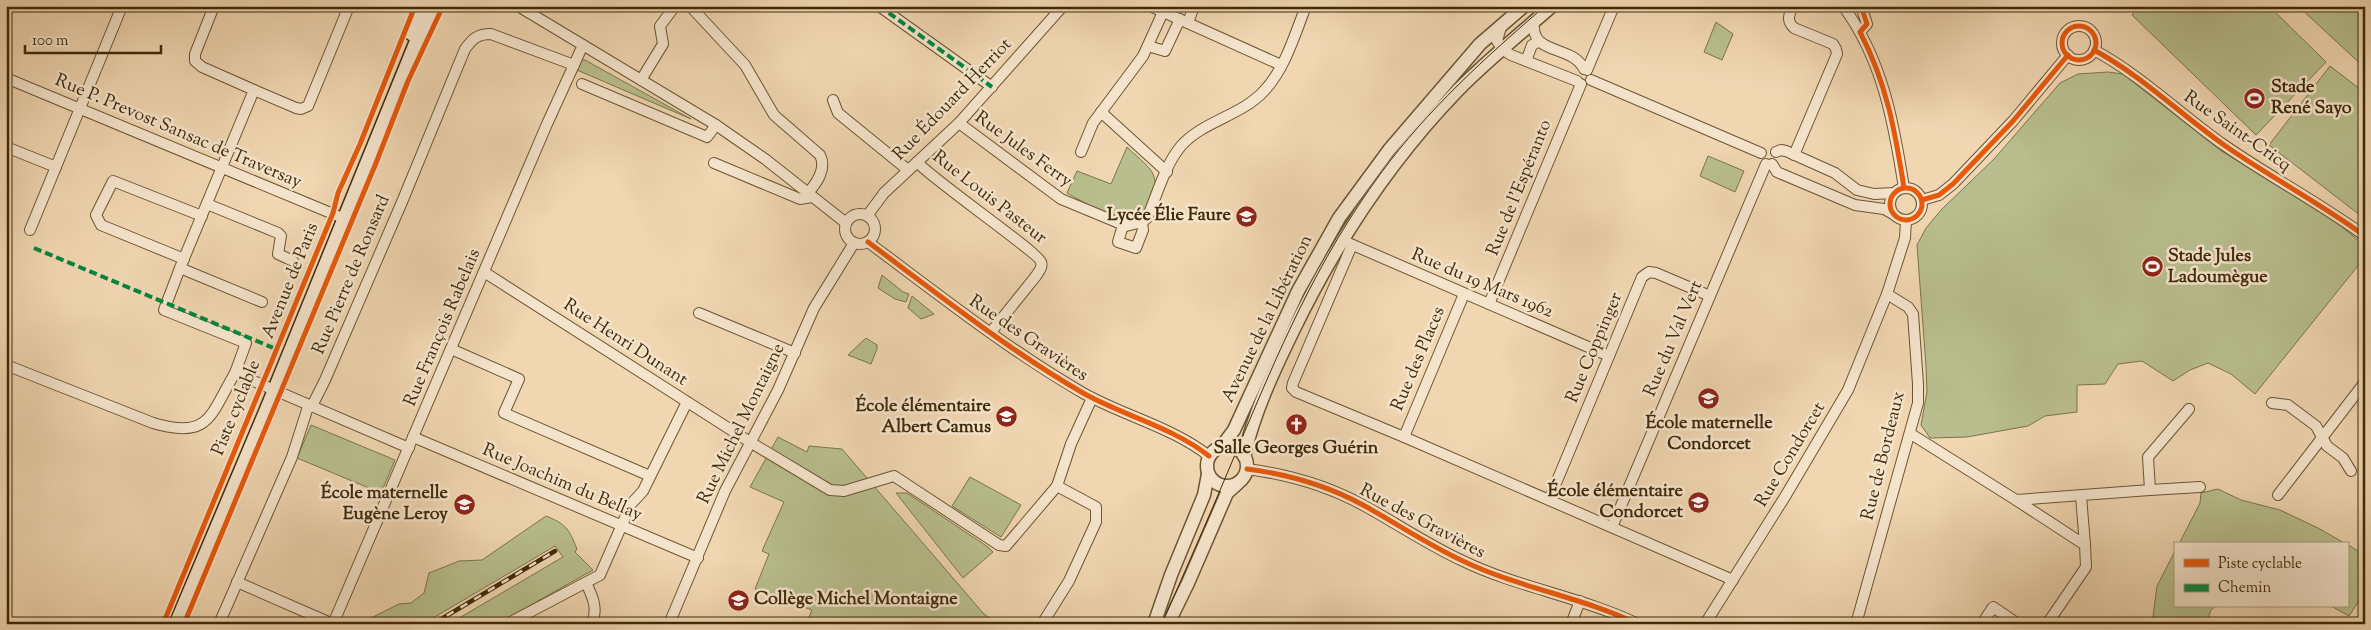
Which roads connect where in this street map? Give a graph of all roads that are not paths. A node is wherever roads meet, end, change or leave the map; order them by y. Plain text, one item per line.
1 (122, 6) edge
2 (214, 6) edge
3 (349, 6) edge
4 (423, 6) edge
5 (428, 6) edge
6 (435, 6) edge
7 (518, 6) edge
8 (674, 6) edge
9 (690, 6) edge
10 (879, 6) edge
11 (1063, 6) edge
12 (1150, 6) edge
13 (1194, 6) edge
14 (1306, 6) edge
15 (1524, 6) edge
16 (1552, 6) edge
17 (1614, 6) edge
18 (1792, 6) edge
19 (1843, 6) edge
20 (1861, 6) edge
21 (1175, 15) edge
22 (1534, 22) junction
23 (1502, 26) junction
24 (423, 28) junction
25 (1860, 32) junction
26 (1538, 42) junction
27 (583, 45) junction
28 (1148, 46) junction
29 (1503, 50) junction
30 (2094, 50) junction
31 (2068, 55) junction
32 (1526, 61) junction
33 (574, 65) junction
34 (1281, 65) junction
35 (1584, 77) junction
36 (6, 78) edge
37 (641, 80) junction
38 (582, 84) dead end
39 (992, 87) junction
40 (254, 90) junction
41 (833, 100) dead end
42 (81, 108) junction
43 (1101, 112) junction
44 (959, 123) junction
45 (716, 125) junction
46 (6, 147) edge
47 (1081, 152) dead end
48 (1776, 152) junction
49 (1761, 153) junction
50 (1794, 155) junction
51 (917, 162) junction
52 (714, 163) dead end
53 (1769, 164) junction
54 (56, 167) junction
55 (221, 168) junction
56 (908, 170) junction
57 (1167, 172) junction
58 (1904, 188) junction
59 (1894, 193) junction
60 (809, 195) junction
61 (1922, 200) junction
62 (206, 204) junction
63 (1893, 214) junction
64 (202, 216) junction
65 (338, 216) junction
66 (867, 216) junction
67 (1906, 220) junction
68 (1142, 222) junction
69 (846, 224) junction
70 (1123, 225) junction
71 (30, 230) dead end
72 (2365, 236) edge
73 (868, 242) junction
74 (854, 243) junction
75 (1348, 243) junction
76 (292, 261) dead end
77 (182, 264) junction
78 (484, 272) junction
79 (1464, 294) junction
80 (1887, 294) junction
81 (1710, 296) junction
82 (262, 302) dead end
83 (1489, 304) junction
84 (698, 313) dead end
85 (991, 332) junction
86 (451, 349) junction
87 (795, 353) junction
88 (1609, 356) junction
89 (6, 365) edge
90 (235, 373) junction
91 (2365, 382) edge
92 (271, 389) junction
93 (1092, 398) junction
94 (687, 402) junction
95 (2272, 403) dead end
96 (310, 406) junction
97 (2189, 409) dead end
98 (1911, 434) junction
99 (2324, 436) junction
100 (413, 437) junction
101 (1404, 437) junction
102 (750, 442) junction
103 (1222, 446) junction
104 (409, 448) junction
105 (1209, 456) junction
106 (1246, 462) junction
107 (2351, 471) dead end
108 (1208, 474) junction
109 (650, 476) junction
110 (1237, 484) junction
111 (1056, 486) junction
112 (2200, 487) dead end
113 (2150, 490) junction
114 (2278, 495) dead end
115 (2082, 496) junction
116 (1549, 500) junction
117 (2016, 500) junction
118 (622, 526) junction
119 (1612, 527) junction
120 (2085, 545) junction
121 (698, 558) junction
122 (1732, 580) junction
123 (237, 582) junction
124 (586, 583) junction
125 (1580, 601) junction
126 (169, 624) edge
127 (177, 624) edge
128 (219, 624) edge
129 (333, 624) edge
130 (507, 624) edge
131 (592, 624) edge
132 (669, 624) edge
133 (1042, 624) edge
134 (1154, 624) edge
135 (1168, 624) edge
136 (1571, 624) edge
137 (1638, 624) edge
138 (1705, 624) edge
139 (1856, 624) edge
140 (1982, 624) edge
141 (2018, 624) edge
142 (2047, 624) edge

1 - 42 street
2 - 40 street
3 - 40 street
4 - 65 main road, Avenue de Paris
5 - 24 street, Avenue de Paris
6 - 24 main road, Avenue de Paris
7 - 27 street
8 - 37 street
9 - 60 street
10 - 39 street
11 - 39 street, Rue Édouard Herriot
12 - 21 street
13 - 21 street
14 - 34 street
15 - 23 street, Avenue de la Libération
16 - 22 street, Avenue de la Libération
17 - 35 street, Rue de l'Espéranto
18 - 50 street
19 - 25 street
20 - 25 street
21 - 28 street
21 - 28 street
21 - 34 street
22 - 26 street
22 - 29 street, Avenue de la Libération
23 - 29 street
23 - 103 street, Avenue de la Libération
24 - 92 main road, Avenue de Paris
25 - 58 street
26 - 32 street
26 - 35 street
27 - 33 street, Rue François Rabelais
27 - 37 street
28 - 43 street
29 - 32 street
29 - 75 street, Avenue de la Libération
30 - 31 street
30 - 31 street
30 - 72 street, Rue Saint-Cricq
31 - 61 street
32 - 35 street
33 - 78 street, Rue François Rabelais
33 - 96 street, Rue Pierre de Ronsard
34 - 57 street
35 - 49 street
35 - 83 street, Rue de l'Espéranto
36 - 42 street, Rue P. Prevost Sansac de Traversay
37 - 45 street
38 - 45 street
39 - 44 street, Rue Édouard Herriot
40 - 55 street
41 - 56 street
42 - 54 street
42 - 55 street, Rue P. Prevost Sansac de Traversay
43 - 47 street
43 - 57 street
44 - 51 street, Rue Édouard Herriot
44 - 70 street, Rue Jules Ferry
45 - 60 street
46 - 54 street
48 - 49 street
48 - 50 street
48 - 53 street
49 - 53 street
50 - 59 street
51 - 56 street, Rue Édouard Herriot
51 - 85 street, Rue Louis Pasteur
52 - 60 street
53 - 63 street
53 - 81 street, Rue du Val Vert
54 - 71 street
55 - 62 street
55 - 65 street, Rue P. Prevost Sansac de Traversay
56 - 66 street, Rue Édouard Herriot
57 - 68 street
58 - 59 street
58 - 61 street
59 - 63 street
60 - 69 street
61 - 67 street
62 - 64 street
62 - 76 street
63 - 67 street
64 - 77 street
64 - 77 street
65 - 92 main road, Avenue de Paris
66 - 69 street
66 - 73 street
67 - 80 street
68 - 70 street
68 - 70 street
69 - 74 street
73 - 74 street
73 - 85 street, Rue des Gravières
74 - 87 street, Rue Michel Montaigne
75 - 79 street, Rue du 19 Mars 1962
75 - 101 street
75 - 106 street, Avenue de la Libération
77 - 82 street
77 - 90 street
78 - 86 street, Rue François Rabelais
78 - 94 street, Rue Henri Dunant
79 - 83 street, Rue du 19 Mars 1962
79 - 101 street, Rue des Places
80 - 98 street, Rue de Bordeaux
80 - 122 street, Rue Condorcet
81 - 88 street, Rue Coppinger
81 - 119 street, Rue du Val Vert
83 - 88 street, Rue du 19 Mars 1962
84 - 87 street
85 - 93 street, Rue des Gravières
86 - 100 street, Rue François Rabelais
86 - 109 street
87 - 102 street, Rue Michel Montaigne
88 - 116 street, Rue Coppinger
89 - 90 street
90 - 92 street
91 - 99 street
92 - 96 street
92 - 126 main road, Avenue de Paris
92 - 127 main road, Avenue de Paris
93 - 105 street, Rue des Gravières
93 - 111 street
94 - 102 street, Rue Henri Dunant
94 - 109 street
95 - 99 street
96 - 104 street
96 - 123 street, Rue Pierre de Ronsard
97 - 113 street
98 - 117 street
98 - 139 street, Rue de Bordeaux
99 - 107 street
99 - 114 street
100 - 104 street, Rue François Rabelais
100 - 118 street, Rue Joachim du Bellay
101 - 116 street
102 - 111 street, Rue Henri Dunant
102 - 121 street, Rue Michel Montaigne
103 - 105 street
103 - 106 street
104 - 129 street, Rue François Rabelais
105 - 108 street
106 - 110 street
106 - 125 street, Rue des Gravières
108 - 110 street
108 - 134 street
109 - 118 street
110 - 135 street
111 - 133 street
112 - 113 street
113 - 115 street
115 - 117 street
115 - 120 street
116 - 119 street
117 - 120 street
118 - 121 street, Rue Joachim du Bellay
118 - 124 street
119 - 122 street
120 - 142 street
121 - 132 street, Rue Michel Montaigne
122 - 138 street, Rue Condorcet
123 - 128 street, Rue Pierre de Ronsard
123 - 129 street
124 - 130 street
124 - 131 street
125 - 136 street
125 - 137 street, Rue des Gravières
140 - 141 street

